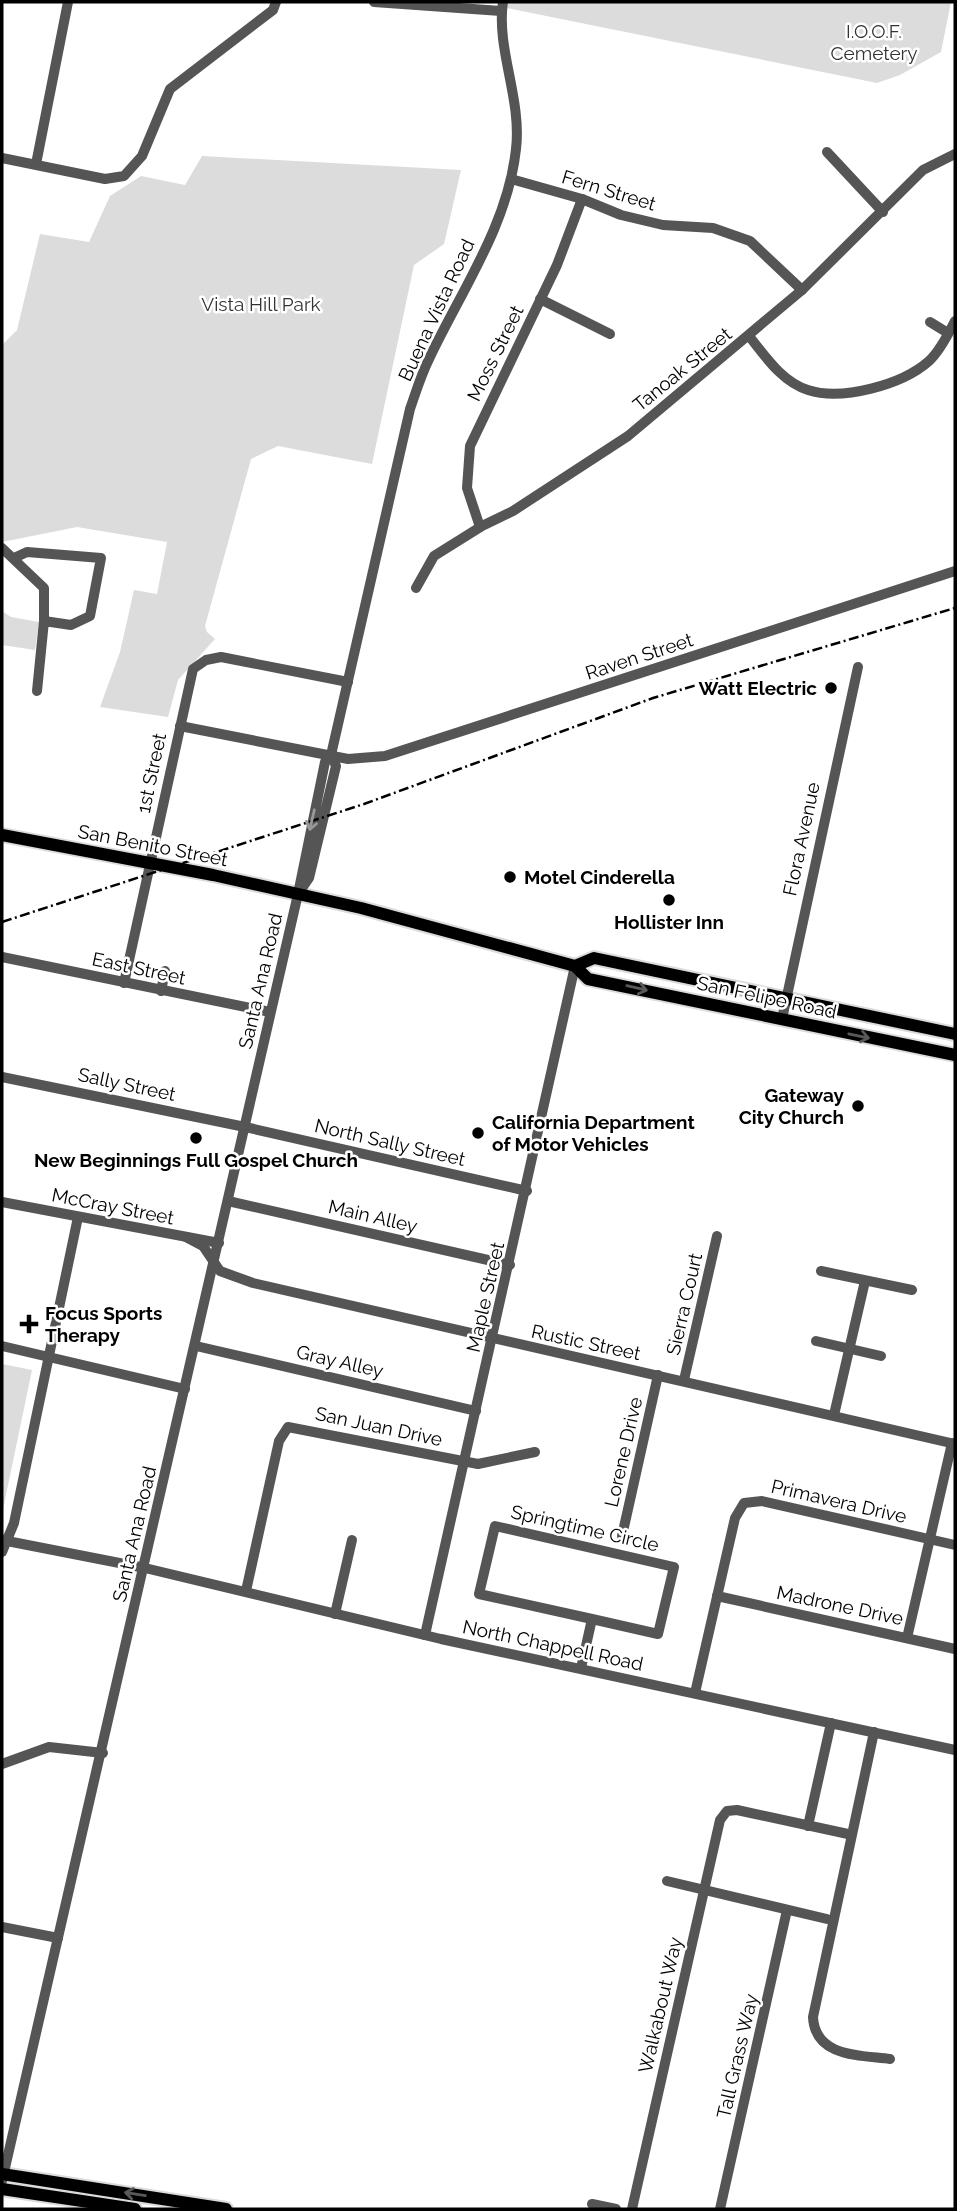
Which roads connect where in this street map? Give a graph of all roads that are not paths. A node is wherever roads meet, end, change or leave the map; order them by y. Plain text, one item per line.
1 (68, 2) edge
2 (276, 2) edge
3 (374, 2) edge
4 (502, 7) edge
5 (827, 152) dead end
6 (955, 154) edge
7 (2, 158) edge
8 (36, 164) junction
9 (511, 180) junction
10 (582, 199) junction
11 (883, 212) junction
12 (802, 290) junction
13 (540, 299) junction
14 (955, 321) edge
15 (930, 322) dead end
16 (948, 333) junction
17 (610, 334) dead end
18 (750, 337) junction
19 (480, 527) junction
20 (2, 548) edge
21 (14, 558) junction
22 (955, 571) edge
23 (416, 588) dead end
24 (44, 621) junction
25 (858, 667) dead end
26 (348, 682) junction
27 (37, 691) dead end
28 (180, 726) junction
29 (331, 755) junction
30 (2, 835) edge
31 (149, 863) junction
32 (298, 894) junction
33 (2, 957) edge
34 (575, 966) junction
35 (165, 971) dead end
36 (124, 983) junction
37 (161, 991) junction
38 (786, 998) junction
39 (270, 1012) junction
40 (782, 1019) junction
41 (955, 1034) edge
42 (955, 1055) edge
43 (2, 1077) edge
44 (246, 1127) junction
45 (527, 1191) junction
46 (2, 1202) edge
47 (228, 1202) junction
48 (78, 1217) junction
49 (717, 1236) dead end
50 (186, 1237) junction
51 (219, 1243) junction
52 (214, 1264) junction
53 (510, 1265) junction
54 (821, 1271) dead end
55 (865, 1281) junction
56 (912, 1290) dead end
57 (493, 1340) junction
58 (816, 1341) dead end
59 (2, 1346) edge
60 (196, 1346) junction
61 (850, 1349) junction
62 (881, 1356) dead end
63 (49, 1357) junction
64 (658, 1375) junction
65 (684, 1380) junction
66 (185, 1389) junction
67 (477, 1410) junction
68 (834, 1415) junction
69 (953, 1444) edge
70 (535, 1452) dead end
71 (465, 1462) junction
72 (622, 1536) dead end
73 (931, 1539) junction
74 (5, 1541) edge
75 (352, 1541) dead end
76 (955, 1545) edge
77 (2, 1552) edge
78 (145, 1568) junction
79 (246, 1591) junction
80 (717, 1595) junction
81 (334, 1614) junction
82 (592, 1619) junction
83 (425, 1635) junction
84 (907, 1638) junction
85 (955, 1649) edge
86 (581, 1668) junction
87 (695, 1693) junction
88 (831, 1723) junction
89 (874, 1732) junction
90 (955, 1750) edge
91 (103, 1753) junction
92 (2, 1764) edge
93 (808, 1826) junction
94 (848, 1834) dead end
95 (667, 1881) dead end
96 (704, 1890) junction
97 (788, 1910) junction
98 (827, 1919) dead end
99 (2, 1927) edge
100 (58, 1938) junction
101 (890, 2059) dead end
102 (2, 2177) edge
103 (2, 2189) edge
104 (593, 2204) dead end
105 (135, 2209) edge
106 (226, 2209) edge
107 (616, 2209) edge
108 (632, 2209) edge
109 (720, 2209) edge

1 - 8 street
2 - 8 street
3 - 4 street
4 - 9 street, Buena Vista Road
5 - 11 street
6 - 11 street, Tanoak Street
7 - 8 street
9 - 10 street, Fern Street
9 - 26 street, Buena Vista Road
10 - 12 street, Fern Street
10 - 13 street, Moss Street
11 - 12 street, Tanoak Street
12 - 18 street, Tanoak Street
13 - 17 street
13 - 19 street, Moss Street
14 - 16 street
15 - 16 street
16 - 18 street
18 - 19 street, Tanoak Street
19 - 23 street, Tanoak Street
20 - 21 street
21 - 24 street
21 - 24 street
22 - 29 street, Raven Street
24 - 27 street
25 - 38 street, Flora Avenue
26 - 28 street, 1st Street
26 - 29 street, Buena Vista Road
28 - 29 street, Raven Street
28 - 31 street, 1st Street
29 - 32 street, Buena Vista Road
30 - 31 main road, San Benito Street
31 - 32 main road, San Benito Street
31 - 36 street, 1st Street
32 - 34 main road, San Felipe Road
32 - 39 street, Santa Ana Road
33 - 36 street, East Street
34 - 38 main road, San Felipe Road
34 -> 40 main road, San Felipe Road
34 - 45 street, Maple Street
35 - 37 street
36 - 37 street, East Street
37 - 39 street, East Street
38 - 40 street, Flora Avenue
38 - 41 main road, San Felipe Road
39 - 44 street, Santa Ana Road
40 -> 42 main road, San Felipe Road
43 - 44 street, Sally Street
44 - 45 street, North Sally Street
44 - 47 street, Santa Ana Road
45 - 53 street, Maple Street
46 - 48 street, McCray Street
47 - 51 street, Santa Ana Road
47 - 53 street, Main Alley
48 - 50 street, McCray Street
48 - 63 street
49 - 65 street, Sierra Court
50 - 51 street, McCray Street
50 - 52 street, Rustic Street
51 - 52 street, Santa Ana Road
52 - 57 street, Rustic Street
52 - 60 street, Santa Ana Road
53 - 57 street, Maple Street
54 - 55 street
55 - 56 street
55 - 61 street
57 - 64 street, Rustic Street
57 - 67 street, Maple Street
58 - 61 street
59 - 63 street
60 - 66 street, Santa Ana Road
60 - 67 street, Gray Alley
61 - 62 street
61 - 68 street
63 - 66 street
63 - 74 street
64 - 65 street, Rustic Street
64 - 72 street, Lorene Drive
65 - 68 street, Rustic Street
66 - 78 street, Santa Ana Road
67 - 71 street, Maple Street
68 - 69 street, Rustic Street
69 - 73 street
70 - 71 street
71 - 79 street, San Juan Drive
71 - 83 street, Maple Street
73 - 76 street, Primavera Drive
73 - 80 street, Primavera Drive
73 - 84 street
74 - 77 street
74 - 78 street, North Chappell Road
75 - 81 street
78 - 79 street, North Chappell Road
78 - 91 street, Santa Ana Road
79 - 81 street, North Chappell Road
80 - 84 street, Madrone Drive
80 - 87 street, Primavera Drive
81 - 83 street, North Chappell Road
82 - 82 street, Springtime Circle
82 - 86 street
83 - 86 street, North Chappell Road
84 - 85 street, Madrone Drive
86 - 87 street, North Chappell Road
87 - 88 street, North Chappell Road
88 - 89 street, North Chappell Road
88 - 93 street
89 - 90 street, North Chappell Road
89 - 101 street
91 - 92 street
91 - 100 street, Santa Ana Road
93 - 94 street
93 - 96 street, Walkabout Way
95 - 96 street
96 - 97 street
96 - 108 street, Walkabout Way
97 - 98 street
97 - 109 street, Tall Grass Way
99 - 100 street
100 - 102 street, Santa Ana Road
106 -> 102 main road
103 - 105 main road
104 - 107 street

